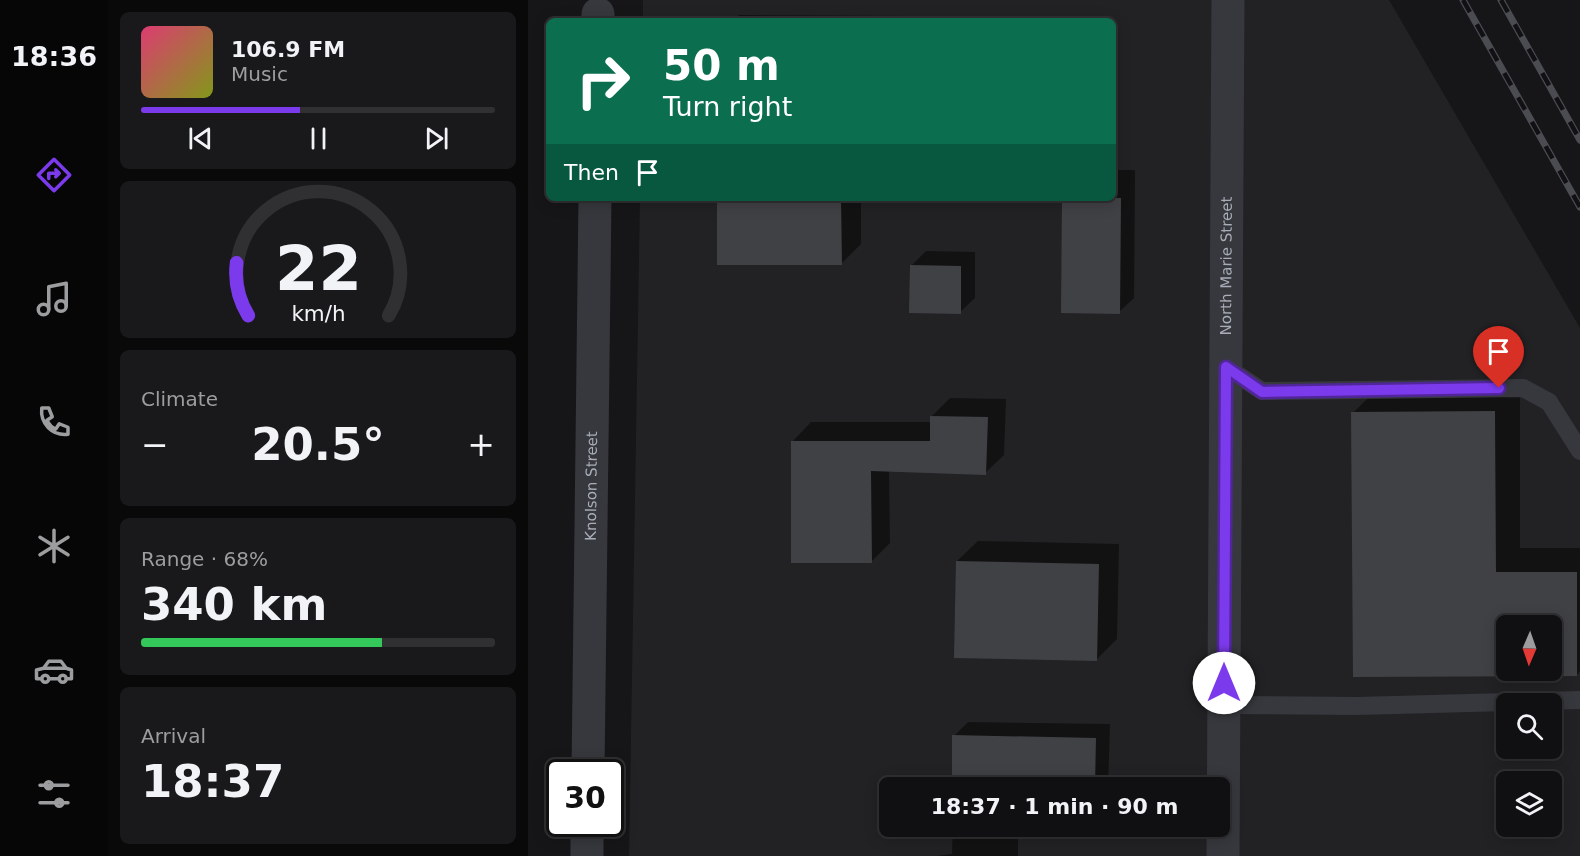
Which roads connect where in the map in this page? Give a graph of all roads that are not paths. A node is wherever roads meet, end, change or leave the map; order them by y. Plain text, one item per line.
1 (1228, 0) edge
2 (595, 201) edge
3 (1226, 367) junction
4 (1580, 451) edge
5 (1580, 700) edge
6 (1224, 705) junction
7 (588, 759) edge
8 (587, 837) edge
9 (587, 856) edge
10 (1223, 856) edge

1 - 3 street, North Marie Street
2 - 7 street, Knolson Street
3 - 4 lane
3 - 6 street, North Marie Street
5 - 6 lane
6 - 10 street, North Marie Street
8 - 9 street

